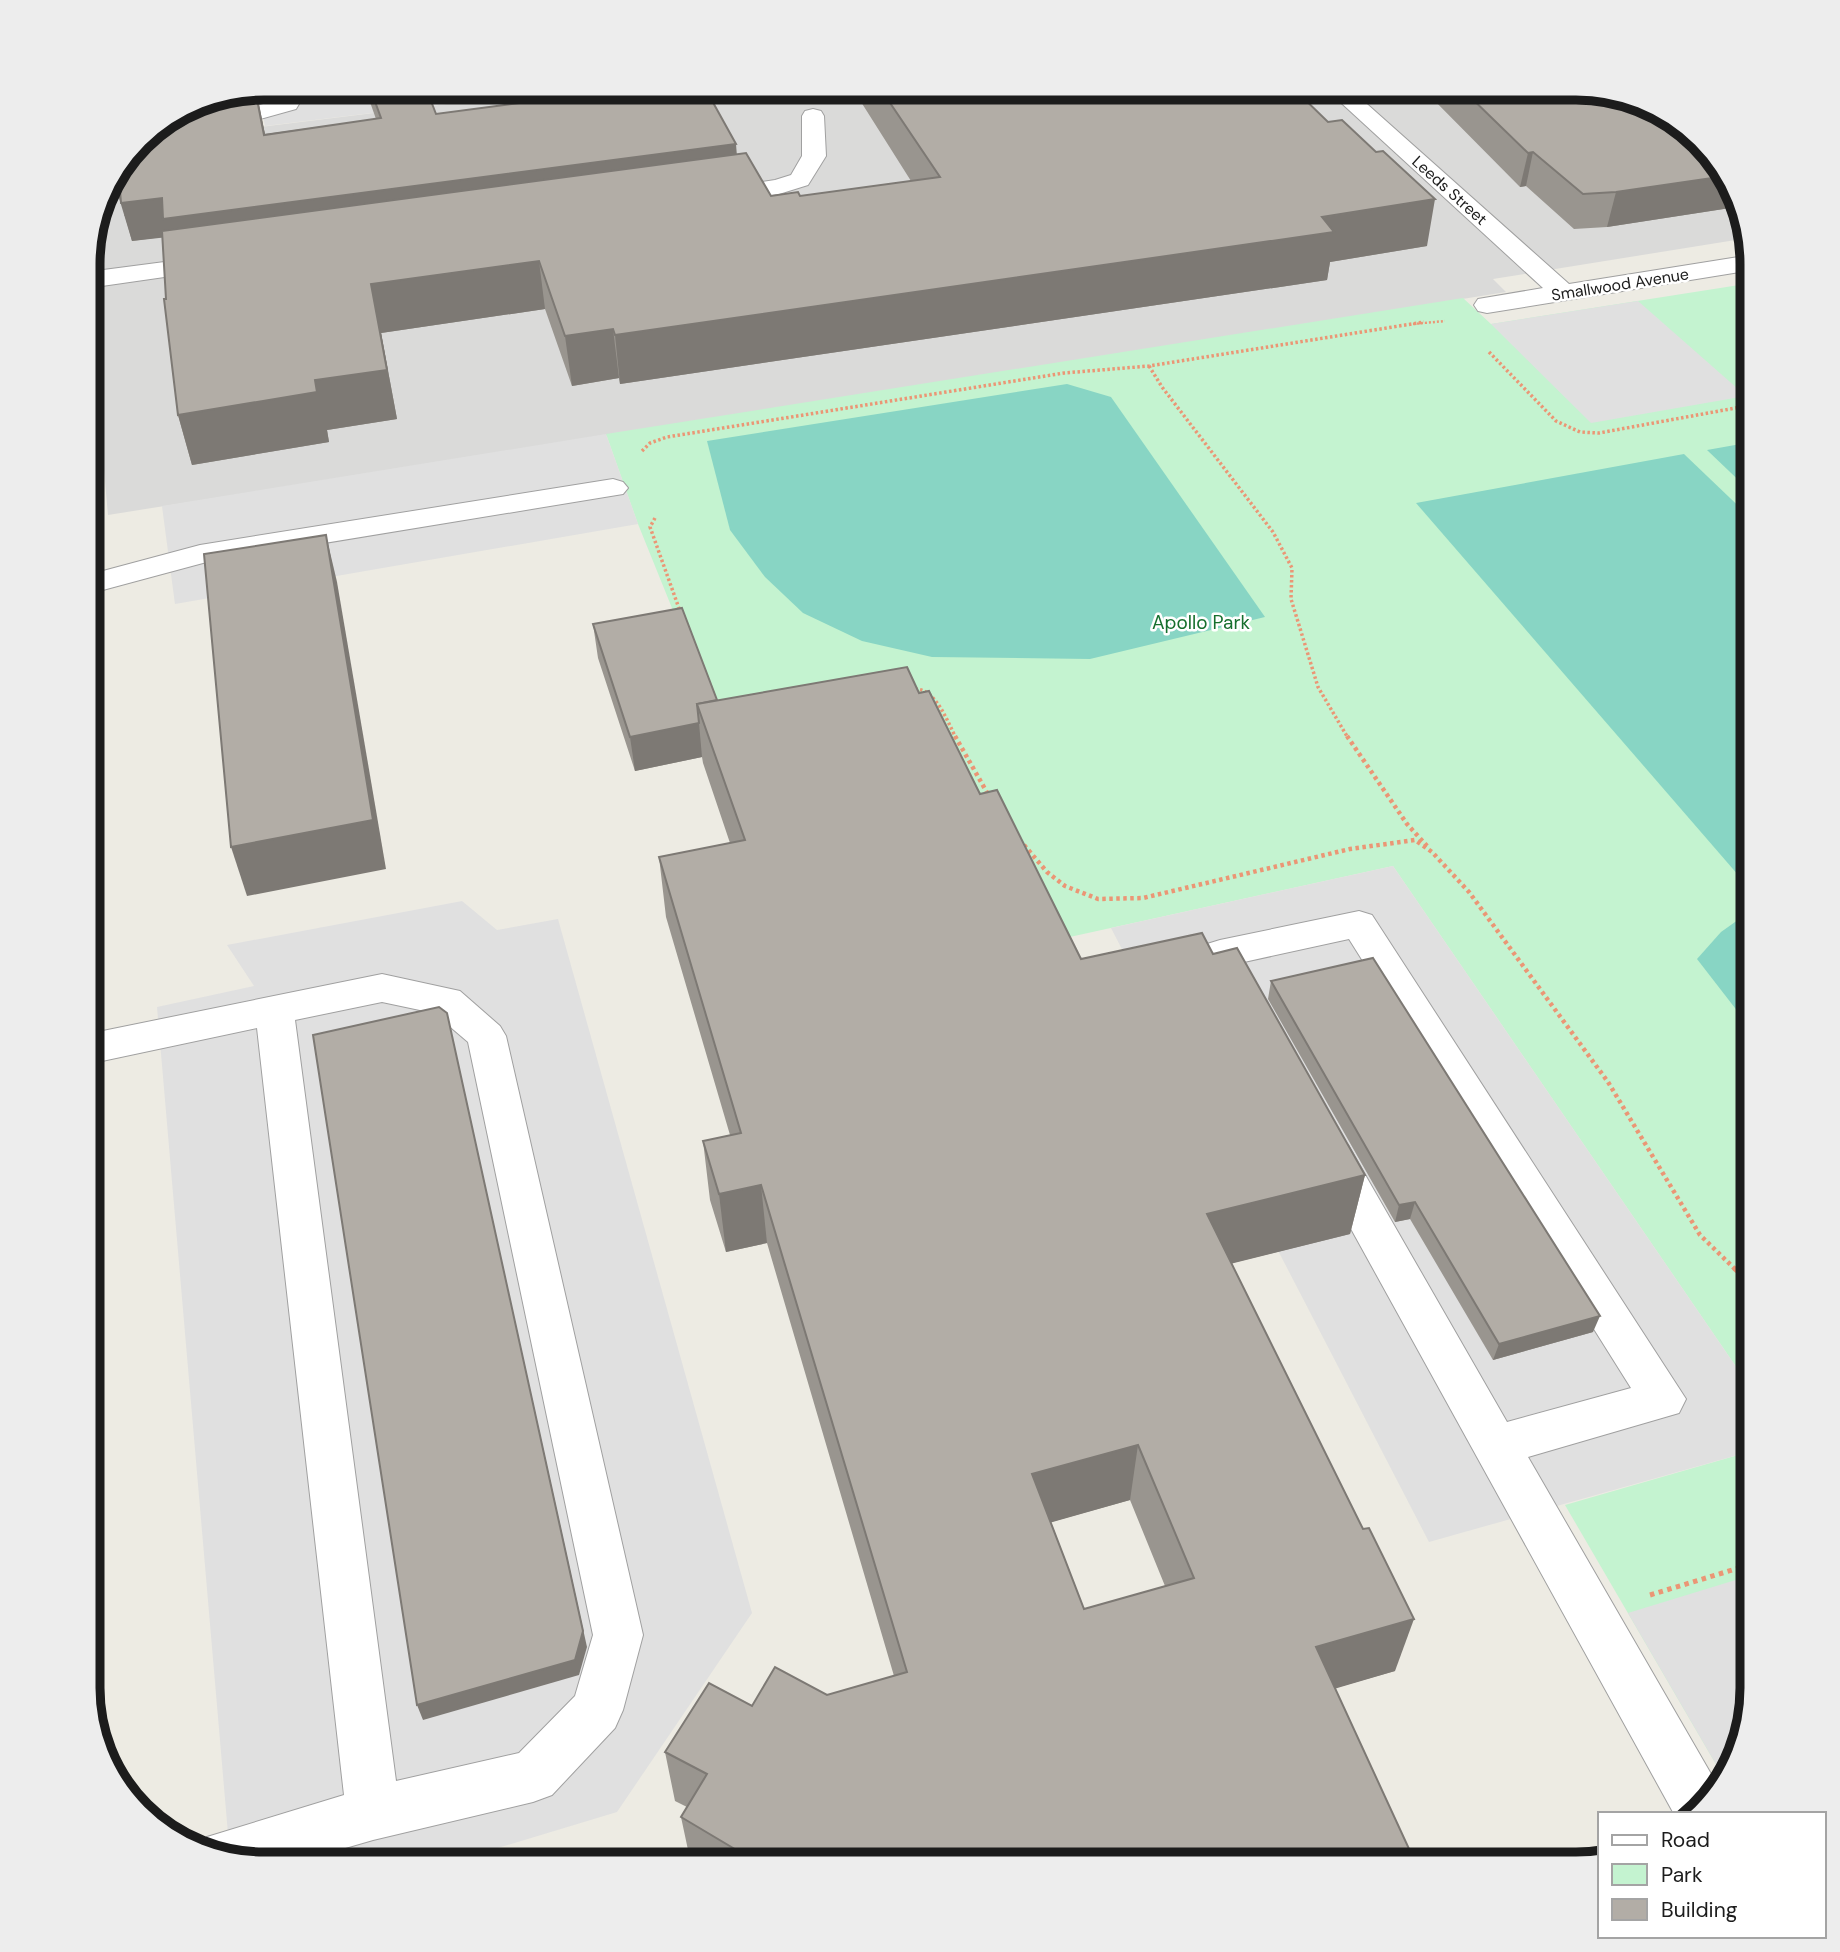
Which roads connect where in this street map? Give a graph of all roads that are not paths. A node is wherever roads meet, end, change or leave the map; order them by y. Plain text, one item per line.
1 (1349, 100) edge
2 (288, 104) dead end
3 (813, 116) dead end
4 (181, 123) edge
5 (696, 198) edge
6 (240, 260) edge
7 (1740, 264) edge
8 (100, 278) edge
9 (1564, 293) junction
10 (1487, 305) dead end
11 (613, 488) dead end
12 (100, 582) edge
13 (274, 1009) junction
14 (1254, 1014) edge
15 (100, 1046) edge
16 (1314, 1122) edge
17 (1494, 1446) junction
18 (1696, 1800) edge
19 (373, 1813) junction
20 (244, 1851) edge

1 - 9 street, Leeds Street
2 - 4 street
3 - 5 street
6 - 8 street
7 - 9 street, Smallwood Avenue
9 - 10 street, Smallwood Avenue
11 - 12 street
13 - 15 street
13 - 19 street
13 - 19 street
14 - 17 street
16 - 17 street
17 - 18 street
19 - 20 street

